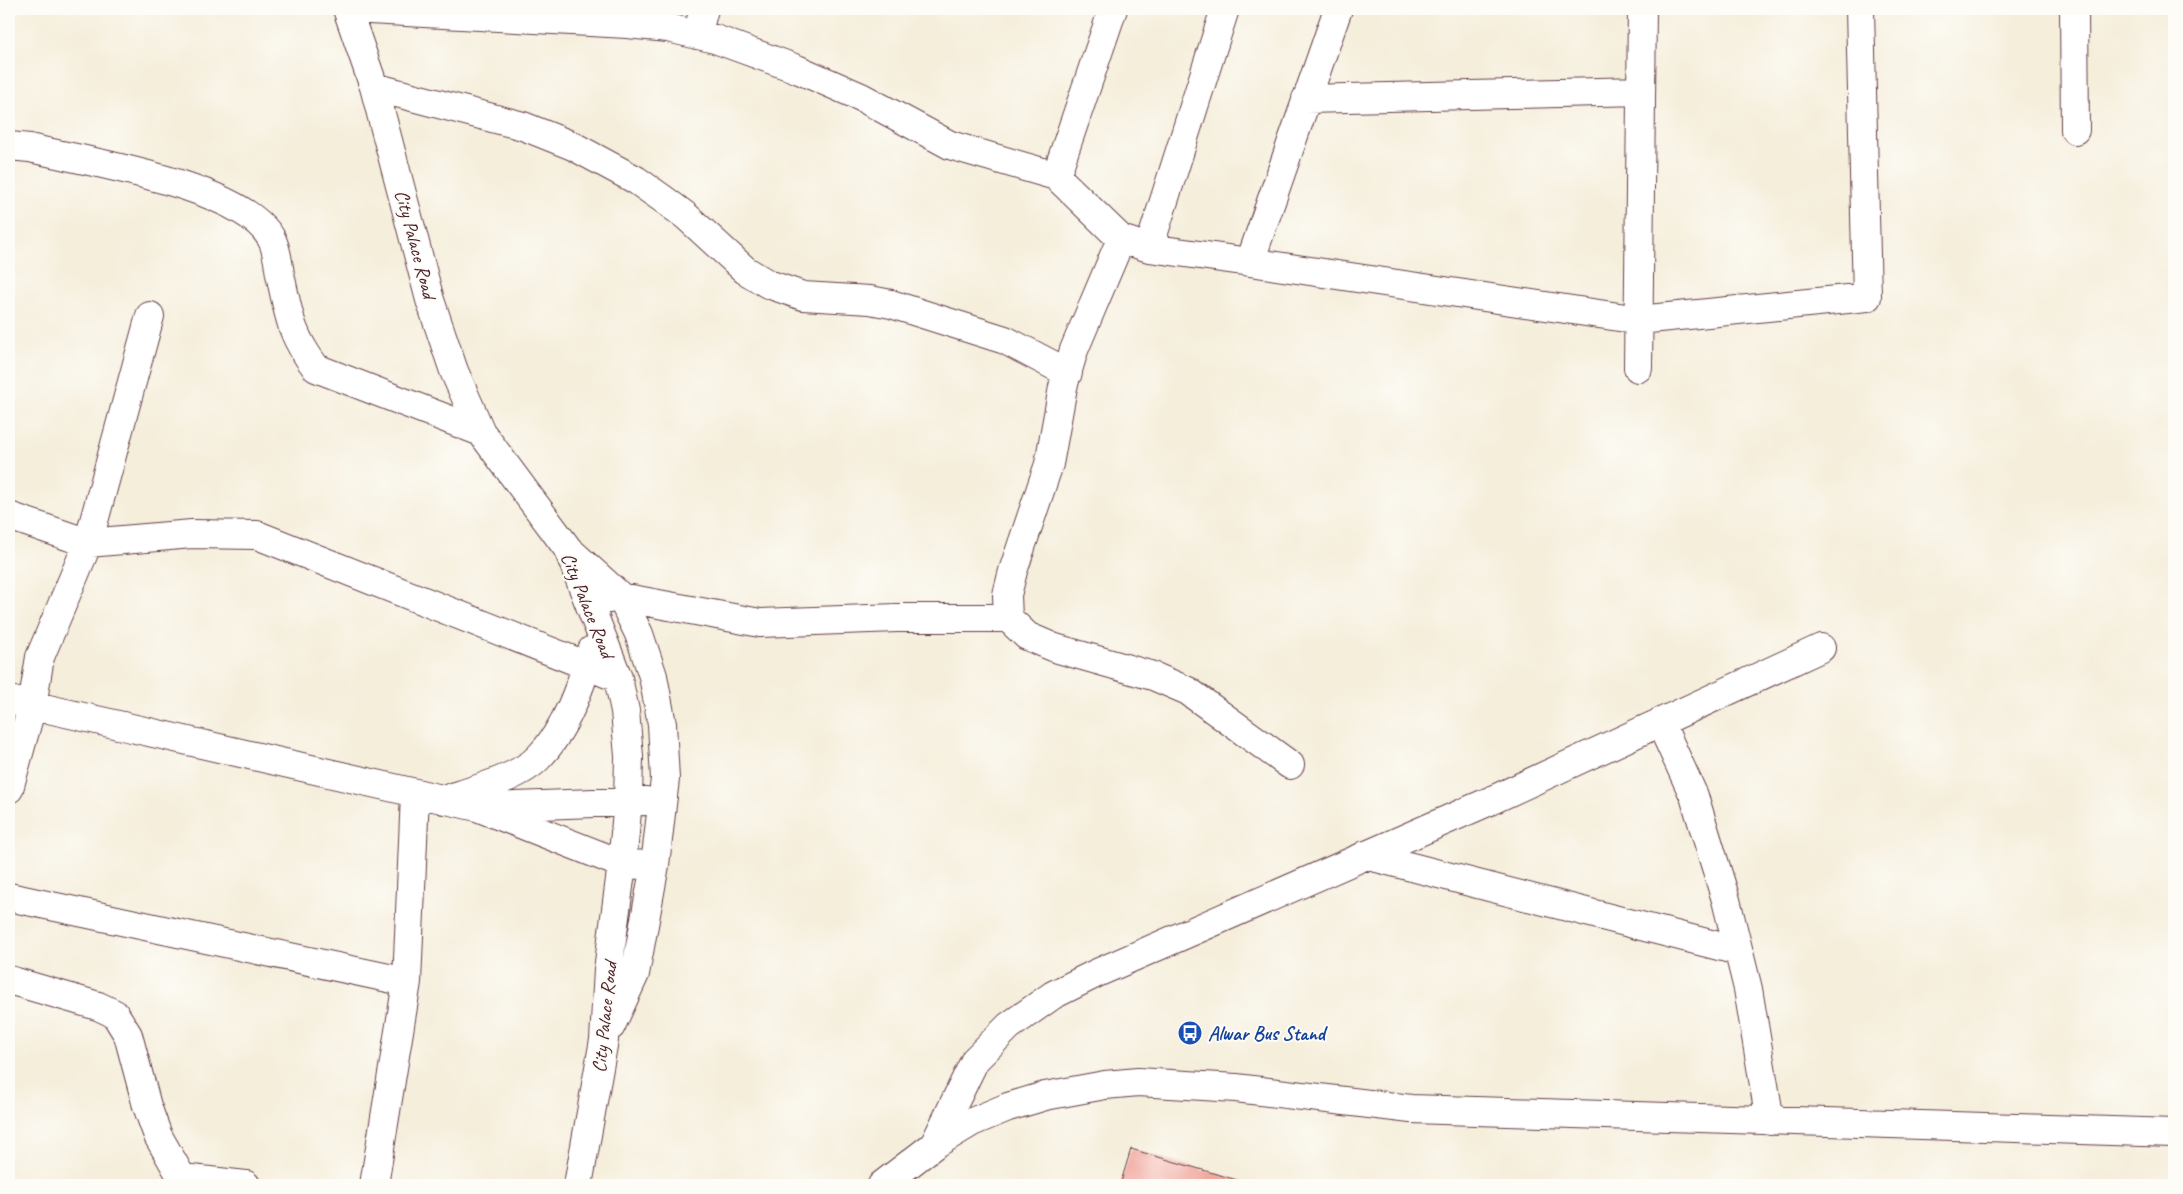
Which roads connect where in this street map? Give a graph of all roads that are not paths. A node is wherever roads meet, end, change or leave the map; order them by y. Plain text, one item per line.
1 (347, 9) edge
2 (351, 9) edge
3 (704, 9) edge
4 (1113, 9) edge
5 (1225, 9) edge
6 (1338, 9) edge
7 (1642, 9) edge
8 (1860, 9) edge
9 (2074, 9) edge
10 (697, 35) junction
11 (374, 86) junction
12 (1641, 92) junction
13 (1306, 99) junction
14 (2075, 130) dead end
15 (9, 146) edge
16 (1056, 176) junction
17 (1121, 239) junction
18 (1149, 248) junction
19 (1250, 262) junction
20 (150, 316) dead end
21 (1638, 320) junction
22 (1638, 368) dead end
23 (1068, 373) junction
24 (481, 432) junction
25 (9, 516) edge
26 (88, 543) junction
27 (568, 549) junction
28 (621, 597) junction
29 (588, 602) junction
30 (1008, 618) junction
31 (598, 631) junction
32 (1821, 648) dead end
33 (587, 666) junction
34 (618, 678) junction
35 (20, 703) edge
36 (1660, 722) junction
37 (1290, 765) dead end
38 (9, 789) edge
39 (415, 794) junction
40 (444, 800) junction
41 (662, 801) junction
42 (628, 802) junction
43 (477, 807) junction
44 (1365, 855) junction
45 (622, 864) junction
46 (655, 865) junction
47 (9, 897) edge
48 (1738, 950) junction
49 (9, 980) edge
50 (407, 982) junction
51 (604, 1040) junction
52 (1770, 1121) junction
53 (2174, 1133) edge
54 (934, 1145) junction
55 (181, 1181) edge
56 (246, 1185) edge
57 (374, 1185) edge
58 (578, 1185) edge
59 (882, 1185) edge

1 - 11 street, City Palace Road
2 - 10 street
3 - 10 street
4 - 16 street
5 - 18 street
6 - 13 street
7 - 12 street
8 - 21 street
9 - 14 street
10 - 16 street
11 - 23 street
11 - 24 street, City Palace Road
12 - 13 street
12 - 21 street
13 - 19 street
15 - 24 street
16 - 17 street
17 - 18 street
17 - 23 street
18 - 19 street
19 - 21 street
20 - 26 street
21 - 22 street
23 - 30 street
24 - 27 street, City Palace Road
25 - 26 street
26 - 33 street
26 - 35 street
27 - 28 street
27 - 29 street, City Palace Road
28 - 29 street
28 - 30 street
28 - 41 street
29 - 31 street, City Palace Road
30 - 37 street
31 - 33 street
31 - 34 street, City Palace Road
32 - 36 street
33 - 34 street
33 - 40 street
34 - 42 street, City Palace Road
35 - 38 street
35 - 39 street
36 - 44 street
36 - 48 street
39 - 40 street
39 - 50 street
40 - 43 street
41 - 42 street
41 - 46 street
42 - 43 street
42 - 45 street, City Palace Road
43 - 45 street
44 - 48 street
44 - 54 street
45 - 46 street
45 - 51 street, City Palace Road
46 - 51 street
47 - 50 street
48 - 52 street
49 - 55 street
50 - 57 street
51 - 58 street, City Palace Road
52 - 53 street
52 - 54 street
54 - 59 street
55 - 56 street

